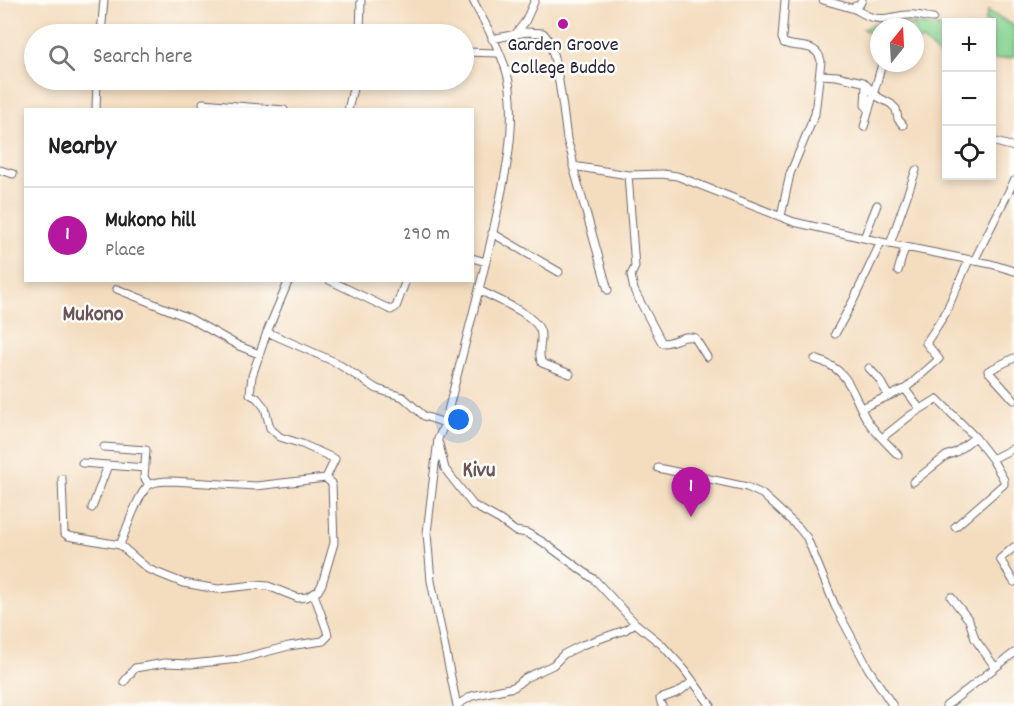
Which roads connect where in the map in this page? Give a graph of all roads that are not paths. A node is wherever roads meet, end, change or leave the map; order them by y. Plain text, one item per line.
1 (104, 0) edge
2 (362, 0) edge
3 (473, 0) edge
4 (534, 0) edge
5 (785, 0) edge
6 (823, 0) edge
7 (862, 0) edge
8 (851, 8) junction
9 (933, 18) dead end
10 (102, 24) edge
11 (361, 24) edge
12 (514, 36) junction
13 (492, 39) junction
14 (474, 52) edge
15 (498, 53) junction
16 (880, 72) edge
17 (821, 75) junction
18 (866, 85) junction
19 (97, 90) edge
20 (353, 90) edge
21 (874, 94) junction
22 (203, 104) dead end
23 (96, 108) edge
24 (262, 108) edge
25 (348, 108) edge
26 (869, 110) junction
27 (903, 125) dead end
28 (864, 127) dead end
29 (996, 142) edge
30 (1014, 147) edge
31 (573, 166) junction
32 (0, 170) edge
33 (916, 170) dead end
34 (13, 174) dead end
35 (628, 175) junction
36 (1014, 181) edge
37 (877, 205) dead end
38 (781, 216) junction
39 (492, 233) junction
40 (864, 238) junction
41 (881, 242) junction
42 (890, 244) junction
43 (905, 247) junction
44 (474, 259) edge
45 (972, 260) junction
46 (486, 262) junction
47 (898, 271) dead end
48 (1014, 271) edge
49 (560, 272) dead end
50 (288, 282) edge
51 (332, 282) edge
52 (404, 282) edge
53 (117, 289) dead end
54 (479, 290) junction
55 (608, 290) dead end
56 (267, 332) junction
57 (835, 334) dead end
58 (259, 354) junction
59 (707, 357) dead end
60 (1014, 358) edge
61 (815, 359) dead end
62 (869, 368) dead end
63 (570, 374) dead end
64 (905, 389) junction
65 (888, 395) junction
66 (1014, 400) edge
67 (861, 408) junction
68 (920, 409) junction
69 (445, 423) junction
70 (975, 437) junction
71 (438, 438) junction
72 (882, 438) junction
73 (104, 447) dead end
74 (1014, 448) edge
75 (898, 455) dead end
76 (992, 459) junction
77 (82, 463) dead end
78 (108, 465) junction
79 (145, 468) junction
80 (658, 468) dead end
81 (326, 478) junction
82 (62, 479) dead end
83 (913, 482) dead end
84 (149, 485) junction
85 (92, 508) dead end
86 (955, 527) dead end
87 (120, 544) junction
88 (1014, 547) edge
89 (1014, 582) edge
90 (314, 594) junction
91 (951, 597) dead end
92 (635, 623) junction
93 (1014, 653) edge
94 (995, 667) junction
95 (693, 681) junction
96 (124, 682) dead end
97 (457, 706) edge
98 (662, 706) edge
99 (711, 706) edge
100 (893, 706) edge
101 (946, 706) edge

1 - 10 street
2 - 11 street
3 - 13 street
4 - 12 street
5 - 17 street
6 - 8 street
7 - 8 street
8 - 9 street
12 - 13 street
12 - 31 street
13 - 15 street
14 - 15 street
15 - 39 street
16 - 21 street
17 - 18 street
17 - 38 street
18 - 21 street
18 - 26 street
19 - 23 street
20 - 25 street
21 - 26 street
21 - 27 street
22 - 24 street
26 - 28 street
29 - 30 street
31 - 35 street
31 - 55 street
32 - 34 street
33 - 42 street
35 - 38 street
35 - 59 street
36 - 45 street
37 - 40 street
38 - 40 street
39 - 46 street
39 - 49 street
40 - 41 street
41 - 42 street
41 - 57 street
42 - 43 street
43 - 45 street
43 - 47 street
44 - 46 street
45 - 48 street
45 - 64 street
46 - 54 street
50 - 56 street
51 - 52 street
53 - 58 street
54 - 63 street
54 - 69 street
56 - 58 street
56 - 69 street
58 - 81 street
60 - 66 street
61 - 67 street
62 - 65 street
64 - 65 street
64 - 68 street
65 - 67 street
67 - 72 street
68 - 70 street
68 - 72 street
69 - 71 street
70 - 76 street
70 - 83 street
71 - 92 street
71 - 97 street
72 - 75 street
73 - 79 street
74 - 76 street
76 - 86 street
77 - 78 street
78 - 79 street
78 - 85 street
79 - 84 street
80 - 100 street
81 - 84 street
81 - 90 street
82 - 87 street
84 - 87 street
87 - 90 street
88 - 89 street
90 - 96 street
91 - 94 street
92 - 95 street
92 - 97 street
93 - 94 street
94 - 101 street
95 - 98 street
95 - 99 street

